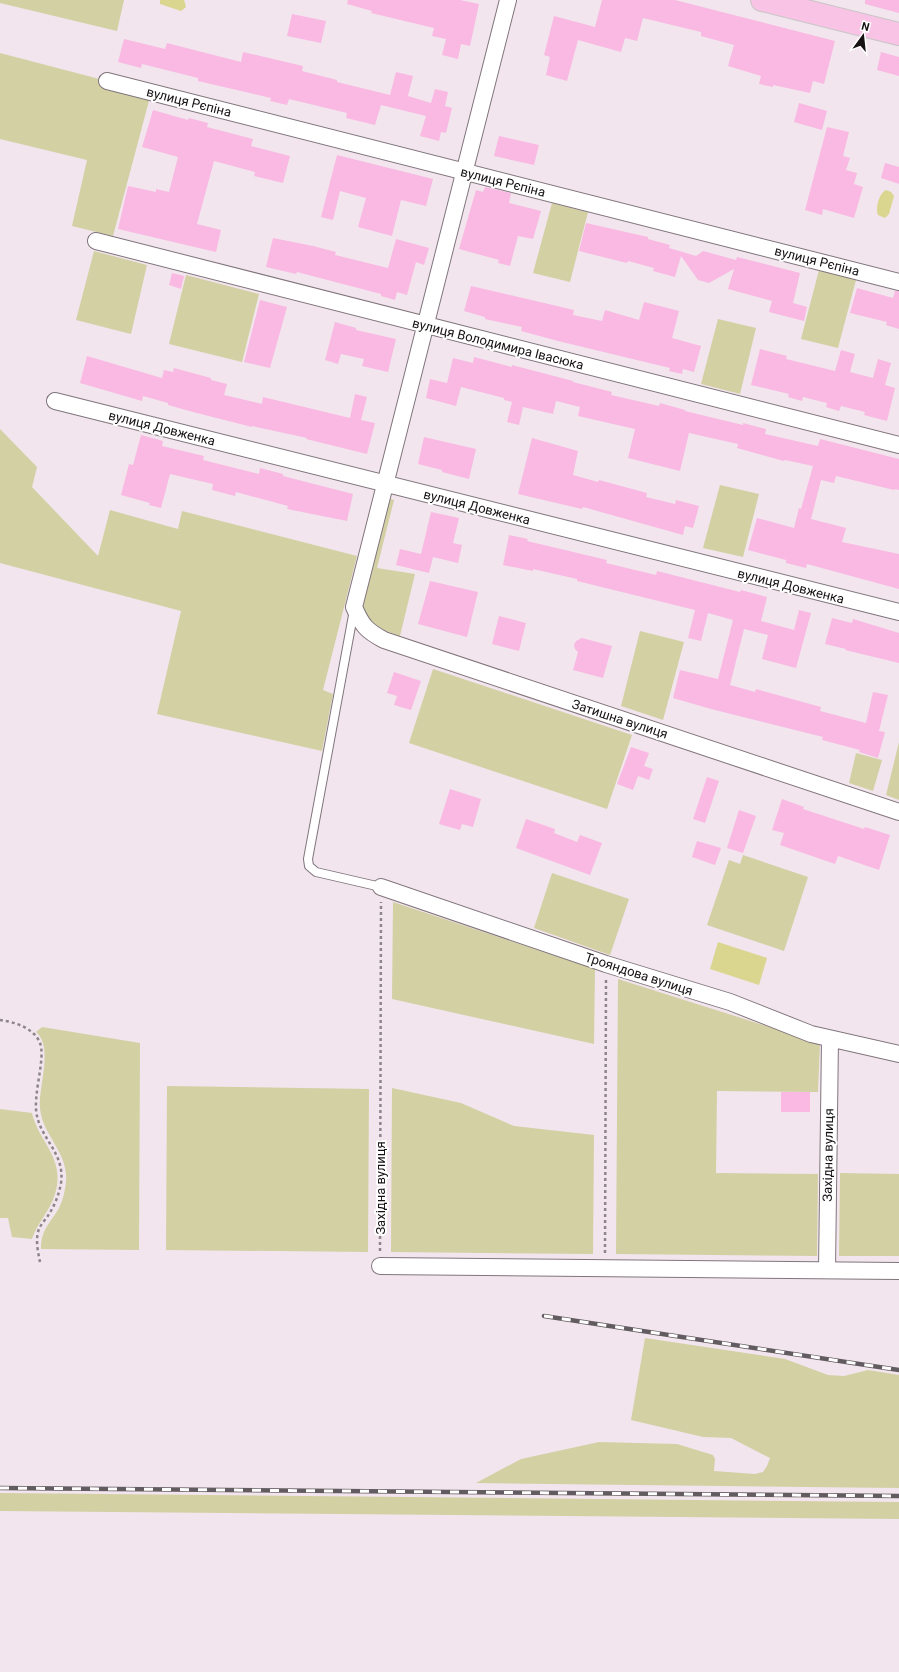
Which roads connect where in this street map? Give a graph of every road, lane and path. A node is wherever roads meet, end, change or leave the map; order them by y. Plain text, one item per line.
1 (508, 0) edge
2 (762, 0) edge
3 (899, 34) edge
4 (107, 81) dead end
5 (464, 172) junction
6 (96, 241) dead end
7 (899, 282) edge
8 (426, 326) junction
9 (55, 401) dead end
10 (899, 445) edge
11 (385, 485) junction
12 (354, 607) junction
13 (899, 612) edge
14 (899, 812) edge
15 (382, 887) junction
16 (606, 964) junction
17 (0, 1020) edge
18 (830, 1039) junction
19 (899, 1054) edge
20 (40, 1262) dead end
21 (380, 1266) joint
22 (605, 1268) junction
23 (827, 1270) junction
24 (899, 1271) edge

1 - 5 street
2 - 3 highway
4 - 5 street, вулиця Рєпіна
5 - 7 street, вулиця Рєпіна
5 - 8 street
6 - 8 street, вулиця Володимира Івасюка
8 - 10 street, вулиця Володимира Івасюка
8 - 11 street
9 - 11 street, вулиця Довженка
11 - 12 street
11 - 13 street, вулиця Довженка
12 - 14 street, Затишна вулиця
12 - 15 lane
15 - 16 street, Трояндова вулиця
15 - 21 path, Західна вулиця
16 - 18 street, Трояндова вулиця
16 - 22 path
17 - 20 path
18 - 19 street, Трояндова вулиця
18 - 23 street, Західна вулиця
21 - 22 street
22 - 23 street
23 - 24 street

